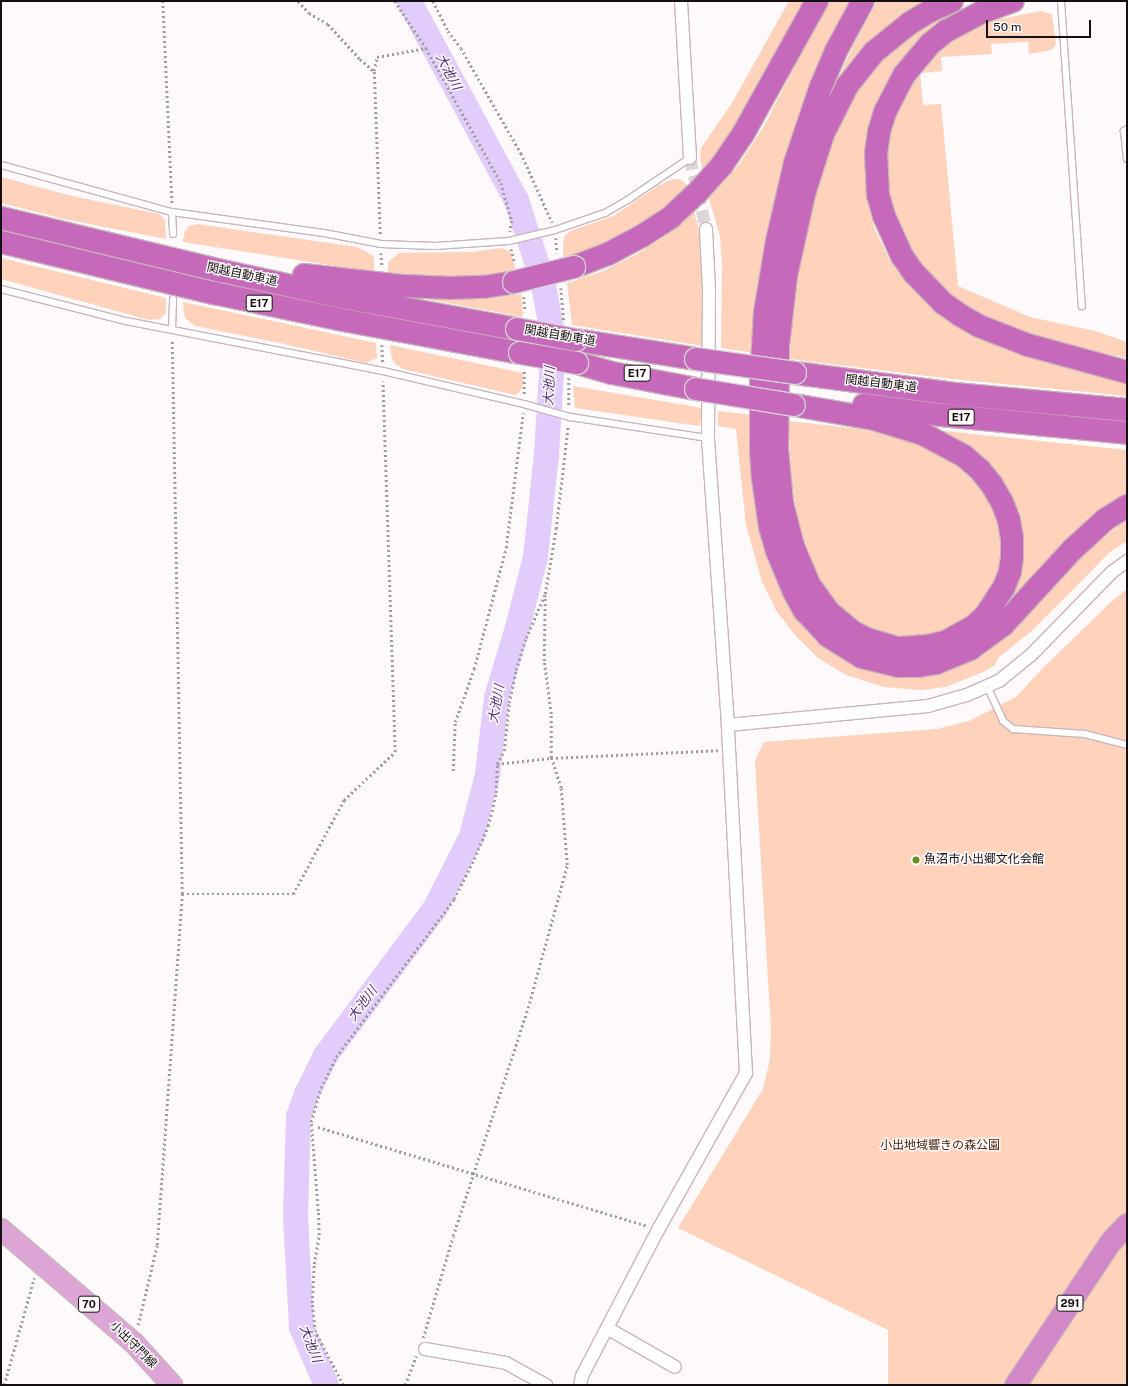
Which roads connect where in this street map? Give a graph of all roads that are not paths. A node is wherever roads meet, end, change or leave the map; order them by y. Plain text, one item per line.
1 (681, 1) edge
2 (817, 1) edge
3 (863, 1) edge
4 (952, 1) edge
5 (1012, 1) edge
6 (1061, 1) edge
7 (1127, 129) edge
8 (690, 158) joint
9 (1127, 159) edge
10 (1, 165) edge
11 (172, 212) junction
12 (1, 218) edge
13 (706, 229) tunnel mouth
14 (173, 234) dead end
15 (96, 241) junction
16 (1, 242) edge
17 (1, 289) edge
18 (173, 299) dead end
19 (1082, 306) dead end
20 (172, 329) junction
21 (1127, 372) edge
22 (795, 401) junction
23 (1127, 410) edge
24 (1127, 433) edge
25 (708, 438) junction
26 (1127, 506) edge
27 (1127, 561) edge
28 (987, 686) junction
29 (728, 725) junction
30 (1127, 746) edge
31 (1127, 1224) edge
32 (1, 1229) edge
33 (607, 1328) junction
34 (421, 1349) road end
35 (675, 1367) dead end
36 (172, 1385) edge
37 (546, 1385) edge
38 (580, 1385) edge
39 (1016, 1385) edge

1 - 8 street
2 - 15 highway, bridge
3 - 26 highway
4 - 22 highway
5 - 21 highway
6 - 19 lane
7 - 9 lane
8 - 11 lane
10 - 11 lane
11 - 14 lane
12 - 15 highway, 関越自動車道 / E17
13 - 25 street
15 - 23 highway, 関越自動車道 / E17, bridge
16 - 22 highway, 関越自動車道 / E17, bridge
17 - 20 lane
18 - 20 lane
20 - 25 lane
22 - 24 highway, 関越自動車道 / E17
25 - 29 street
27 - 28 street
28 - 29 street
28 - 30 lane
29 - 33 street
31 - 39 highway, 291
32 - 36 main road, 小出守門線 / 70
33 - 35 street
33 - 38 street
34 - 37 street

